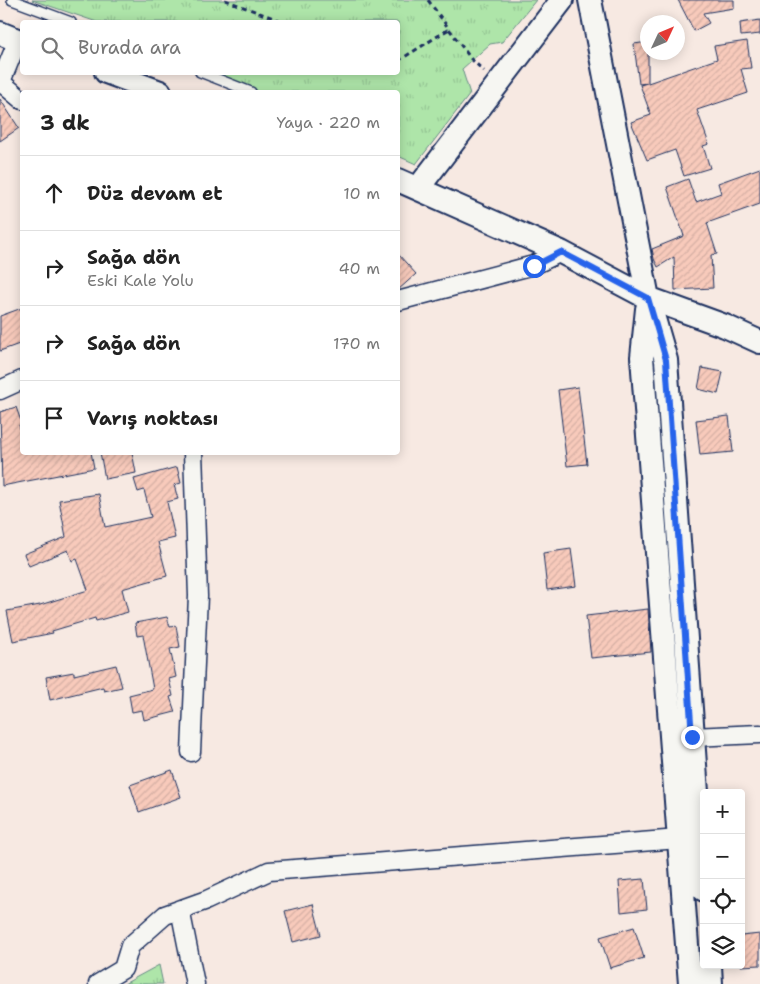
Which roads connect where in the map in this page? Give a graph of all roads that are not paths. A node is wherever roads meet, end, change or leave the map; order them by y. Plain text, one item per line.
1 (12, 0) edge
2 (562, 0) edge
3 (590, 0) edge
4 (65, 20) edge
5 (14, 39) edge
6 (114, 75) edge
7 (208, 75) edge
8 (1, 83) edge
9 (155, 90) edge
10 (246, 90) edge
11 (20, 98) edge
12 (400, 181) edge
13 (418, 187) junction
14 (561, 252) junction
15 (648, 298) junction
16 (400, 300) edge
17 (760, 342) edge
18 (20, 381) edge
19 (0, 390) edge
20 (193, 455) edge
21 (760, 734) edge
22 (692, 737) junction
23 (191, 752) dead end
24 (679, 839) junction
25 (703, 879) edge
26 (180, 909) junction
27 (710, 969) edge
28 (98, 984) edge
29 (195, 984) edge
30 (690, 984) edge
31 (711, 984) edge

1 - 4 lane
2 - 13 street
3 - 15 street
5 - 8 street
6 - 9 street
7 - 10 lane
8 - 11 street
12 - 13 street
13 - 14 street
14 - 15 street
14 - 16 street
15 - 17 street
15 - 22 street
15 - 24 street
18 - 19 street
20 - 23 street
21 - 22 street
22 - 25 street
24 - 26 street
24 - 30 street
26 - 28 street
26 - 29 street
27 - 31 street

